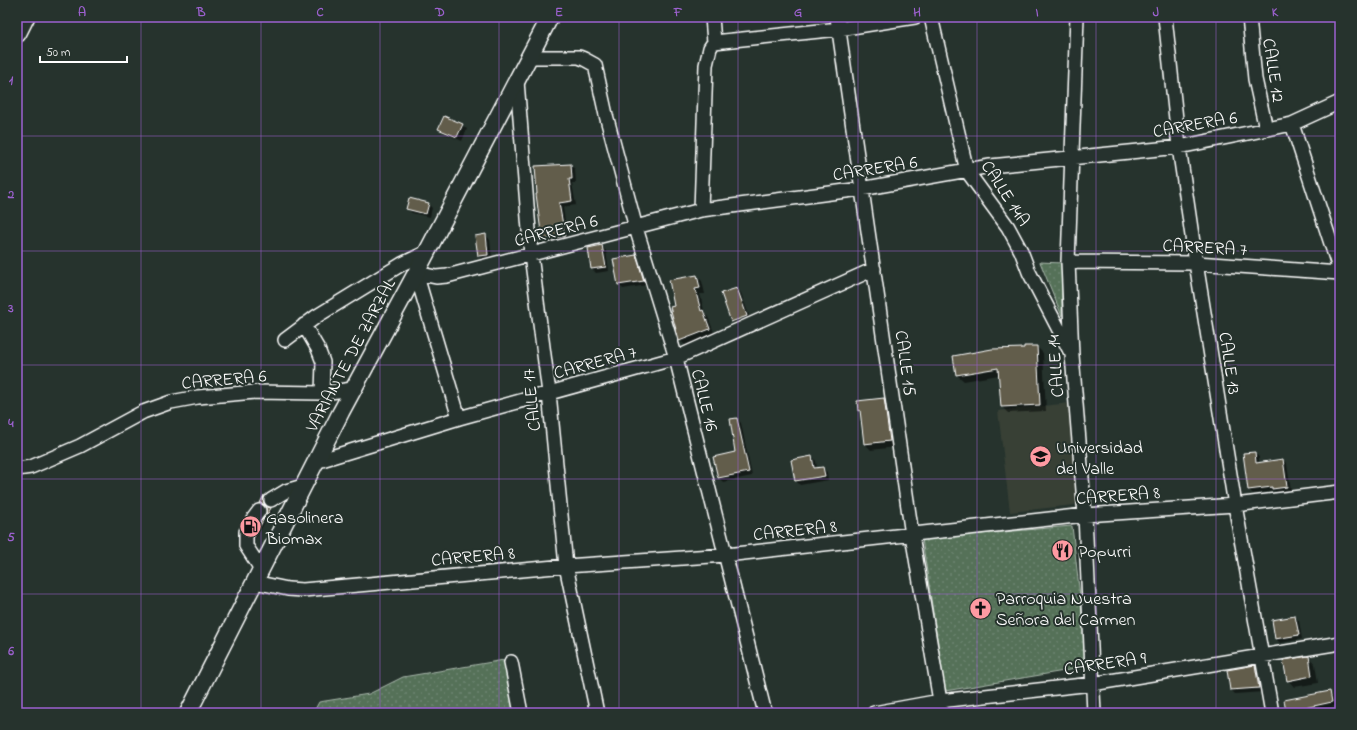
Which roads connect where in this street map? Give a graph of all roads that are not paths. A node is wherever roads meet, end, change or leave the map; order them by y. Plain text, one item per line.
1 (24, 17) edge
2 (712, 17) edge
3 (915, 17) edge
4 (931, 17) edge
5 (1077, 17) edge
6 (1165, 17) edge
7 (1248, 17) edge
8 (548, 19) edge
9 (838, 23) edge
10 (17, 33) edge
11 (714, 42) junction
12 (529, 57) junction
13 (517, 81) junction
14 (1340, 102) edge
15 (1292, 124) junction
16 (1266, 129) junction
17 (1179, 147) junction
18 (1072, 159) junction
19 (967, 171) junction
20 (861, 189) junction
21 (701, 210) junction
22 (636, 228) junction
23 (427, 252) junction
24 (531, 255) junction
25 (1068, 262) junction
26 (1196, 263) junction
27 (874, 269) junction
28 (1340, 272) edge
29 (416, 273) junction
30 (304, 325) junction
31 (285, 340) dead end
32 (1072, 355) junction
33 (676, 358) junction
34 (353, 390) junction
35 (322, 393) junction
36 (549, 393) junction
37 (459, 418) junction
38 (315, 462) junction
39 (17, 469) edge
40 (303, 486) junction
41 (1340, 492) edge
42 (271, 500) dead end
43 (1235, 505) junction
44 (1085, 515) junction
45 (246, 532) dead end
46 (912, 535) junction
47 (726, 555) junction
48 (566, 566) junction
49 (257, 575) junction
50 (1340, 643) edge
51 (1261, 656) junction
52 (511, 662) dead end
53 (1092, 684) junction
54 (941, 707) edge
55 (189, 713) edge
56 (521, 713) edge
57 (597, 713) edge
58 (765, 713) edge
59 (874, 713) edge
60 (1094, 713) edge
61 (1272, 713) edge

1 - 10 highway
2 - 11 street
3 - 9 street
4 - 19 street, CALLE 14A
5 - 18 street, CALLE 14
6 - 17 street, CALLE 13
7 - 16 street, CALLE 12
8 - 12 main road, VARIANTE DE ZARZAL
9 - 11 street
9 - 20 street, CALLE 15
11 - 21 street
12 - 13 main road, VARIANTE DE ZARZAL
12 - 22 street, CALLE 16
13 - 23 main road, VARIANTE DE ZARZAL
13 - 24 street, CALLE 17
14 - 15 street, CARRERA 6
15 - 16 street, CARRERA 6
15 - 28 street, CALLE 12
16 - 17 street, CARRERA 6
17 - 18 street, CARRERA 6
17 - 26 street, CALLE 13
18 - 19 street, CARRERA 6
18 - 25 street, CALLE 14
19 - 20 street, CARRERA 6
19 - 32 street, CALLE 14A
20 - 21 street, CARRERA 6
20 - 27 street, CALLE 15
21 - 22 street, CARRERA 6
22 - 24 street, CARRERA 6
22 - 33 street, CALLE 16
23 - 29 main road, VARIANTE DE ZARZAL
23 - 30 street
24 - 29 street, CARRERA 6
24 - 36 street, CALLE 17
25 - 26 street, CARRERA 7
25 - 32 street, CALLE 14
26 - 28 street, CARRERA 7
26 - 43 street, CALLE 13
27 - 33 street, CARRERA 7
27 - 46 street, CALLE 15
29 - 34 main road, VARIANTE DE ZARZAL
29 - 37 street
30 - 31 street
30 - 35 street
32 - 44 street, CALLE 14
33 - 36 street, CARRERA 7
33 - 47 street, CALLE 16
34 - 35 street, CARRERA 6
34 - 38 main road, VARIANTE DE ZARZAL
35 - 39 street, CARRERA 6
36 - 37 street, CARRERA 7
36 - 48 street, CALLE 17
37 - 38 street, CARRERA 7
38 - 40 main road, VARIANTE DE ZARZAL
40 - 42 street
40 - 49 main road, VARIANTE DE ZARZAL
41 - 43 street, CARRERA 8
43 - 44 street, CARRERA 8
43 - 51 street, CALLE 13
44 - 46 street, CARRERA 8
44 - 53 street, CALLE 14
45 - 49 street
46 - 47 street, CARRERA 8
46 - 54 street, CALLE 15
47 - 48 street, CARRERA 8
47 - 58 street, CALLE 16
48 - 49 street, CARRERA 8
48 - 57 street, CALLE 17
49 - 55 main road, VARIANTE DE ZARZAL
50 - 51 street, CARRERA 9
51 - 53 street, CARRERA 9
51 - 61 street, CALLE 13
52 - 56 street
53 - 54 street, CARRERA 9
53 - 60 street, CALLE 14
54 - 59 street, CARRERA 9

